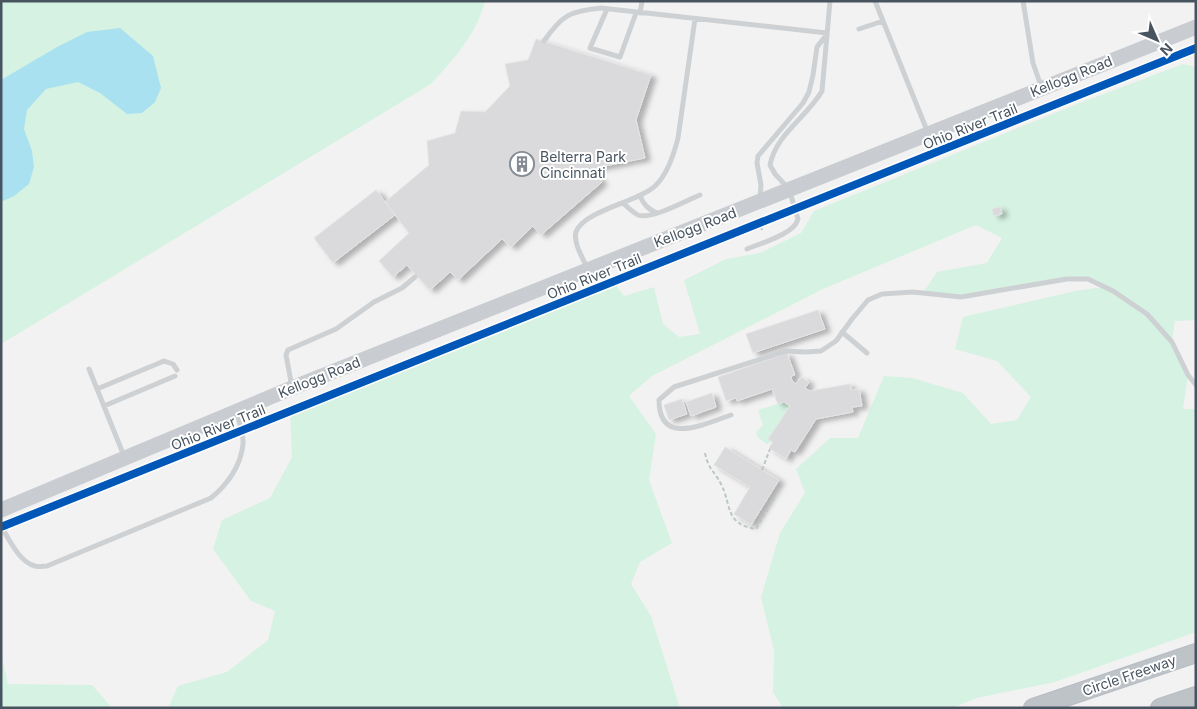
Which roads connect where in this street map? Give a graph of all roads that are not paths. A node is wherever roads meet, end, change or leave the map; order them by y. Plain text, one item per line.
1 (642, 1) edge
2 (830, 1) edge
3 (875, 1) edge
4 (1023, 1) edge
5 (607, 9) junction
6 (638, 13) junction
7 (694, 19) junction
8 (883, 21) junction
9 (1196, 26) edge
10 (859, 29) dead end
11 (827, 33) junction
12 (544, 41) dead end
13 (1042, 88) junction
14 (928, 133) junction
15 (789, 189) junction
16 (700, 195) dead end
17 (640, 196) junction
18 (759, 201) junction
19 (623, 203) junction
20 (658, 213) junction
21 (747, 249) dead end
22 (587, 269) junction
23 (415, 277) dead end
24 (842, 332) junction
25 (867, 353) dead end
26 (88, 369) dead end
27 (177, 370) dead end
28 (175, 376) dead end
29 (1196, 384) edge
30 (292, 388) junction
31 (97, 390) junction
32 (104, 406) junction
33 (237, 410) junction
34 (730, 415) dead end
35 (125, 457) junction
36 (1, 510) edge
37 (1, 526) edge
38 (1196, 653) edge
39 (1196, 696) edge
40 (1033, 708) edge
41 (1160, 708) edge

1 - 6 lane
2 - 11 lane
3 - 8 lane
4 - 13 lane
5 - 6 lane
5 - 6 lane
5 - 12 lane
6 - 7 lane
7 - 11 lane
7 - 17 lane
8 - 10 lane
8 - 14 lane
9 - 13 main road, Kellogg Road
11 - 15 lane
11 - 18 lane
13 - 14 main road, Kellogg Road
14 - 15 main road, Kellogg Road
15 - 18 main road, Kellogg Road
15 - 21 lane
16 - 20 lane
17 - 19 lane
17 - 20 lane
18 - 22 main road, Kellogg Road
19 - 20 lane
19 - 22 lane
22 - 30 main road, Kellogg Road
23 - 30 lane
24 - 25 lane
24 - 29 lane
24 - 34 lane
26 - 31 lane
27 - 31 lane
28 - 32 lane
30 - 33 main road, Kellogg Road
31 - 32 lane
32 - 35 lane
33 - 35 main road, Kellogg Road
33 - 37 lane
35 - 36 main road, Kellogg Road
38 - 40 highway, Circle Freeway
39 - 41 highway

